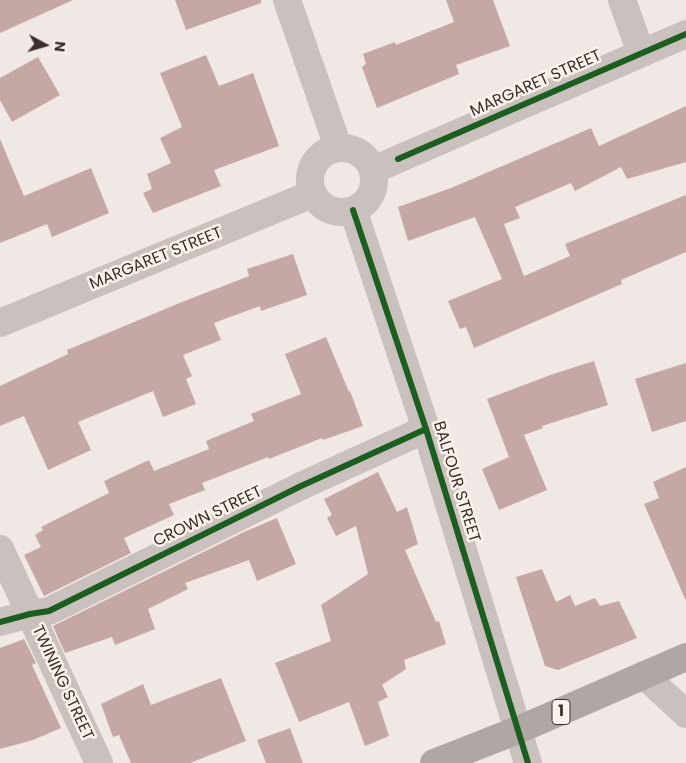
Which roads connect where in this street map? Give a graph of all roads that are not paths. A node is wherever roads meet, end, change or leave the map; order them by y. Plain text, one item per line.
1 (287, 0) edge
2 (622, 0) edge
3 (686, 34) edge
4 (641, 53) junction
5 (338, 147) junction
6 (373, 170) junction
7 (312, 194) junction
8 (353, 210) junction
9 (0, 323) edge
10 (426, 429) junction
11 (0, 549) edge
12 (30, 614) junction
13 (0, 622) edge
14 (686, 657) edge
15 (644, 675) junction
16 (686, 714) edge
17 (518, 730) junction
18 (99, 763) edge
19 (434, 763) edge
20 (528, 763) edge

1 - 5 street
2 - 4 street
3 - 4 street, MARGARET STREET
4 - 6 street, MARGARET STREET
5 - 6 street
5 - 7 street
6 - 8 street
7 - 8 street
7 - 9 street, MARGARET STREET
8 - 10 street, BALFOUR STREET
10 - 12 street, CROWN STREET
10 - 17 street, BALFOUR STREET
11 - 12 street, TWINING STREET
12 - 13 street, CROWN STREET
12 - 18 street, TWINING STREET
14 - 15 highway, 1
15 - 16 street
15 - 17 highway, 1
17 - 19 highway, 1
17 - 20 street, BALFOUR STREET

